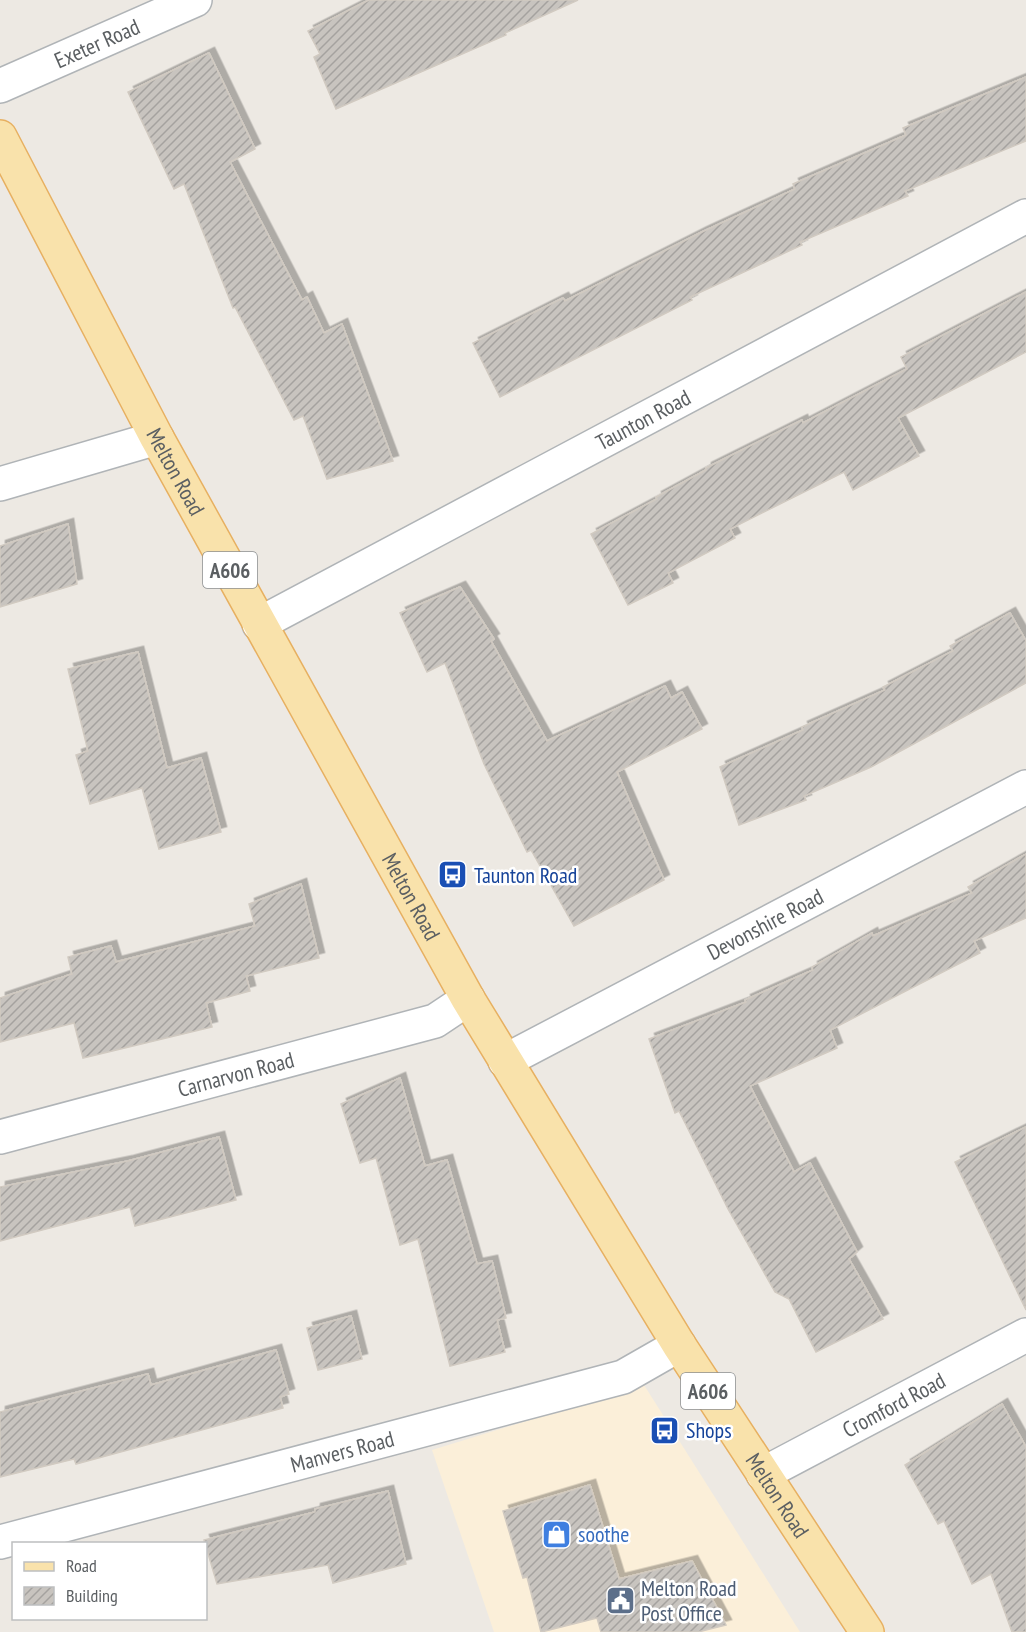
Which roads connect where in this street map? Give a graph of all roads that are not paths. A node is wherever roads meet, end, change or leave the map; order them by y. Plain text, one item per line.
1 (195, 0) edge
2 (0, 86) edge
3 (0, 137) edge
4 (1026, 216) edge
5 (157, 438) junction
6 (0, 484) edge
7 (259, 624) junction
8 (1026, 787) edge
9 (468, 999) junction
10 (505, 1061) junction
11 (0, 1137) edge
12 (1026, 1335) edge
13 (679, 1346) junction
14 (763, 1474) junction
15 (0, 1542) edge
16 (867, 1632) edge

1 - 2 street, Exeter Road
3 - 5 main road, Melton Road / A606
4 - 7 street, Taunton Road
5 - 6 street
5 - 7 main road, Melton Road / A606
7 - 9 main road, Melton Road / A606
8 - 10 street, Devonshire Road
9 - 10 main road, Melton Road / A606
9 - 11 street, Carnarvon Road
10 - 13 main road, Melton Road / A606
12 - 14 street, Cromford Road
13 - 14 main road, Melton Road / A606
13 - 15 street, Manvers Road
14 - 16 main road, Melton Road / A606

